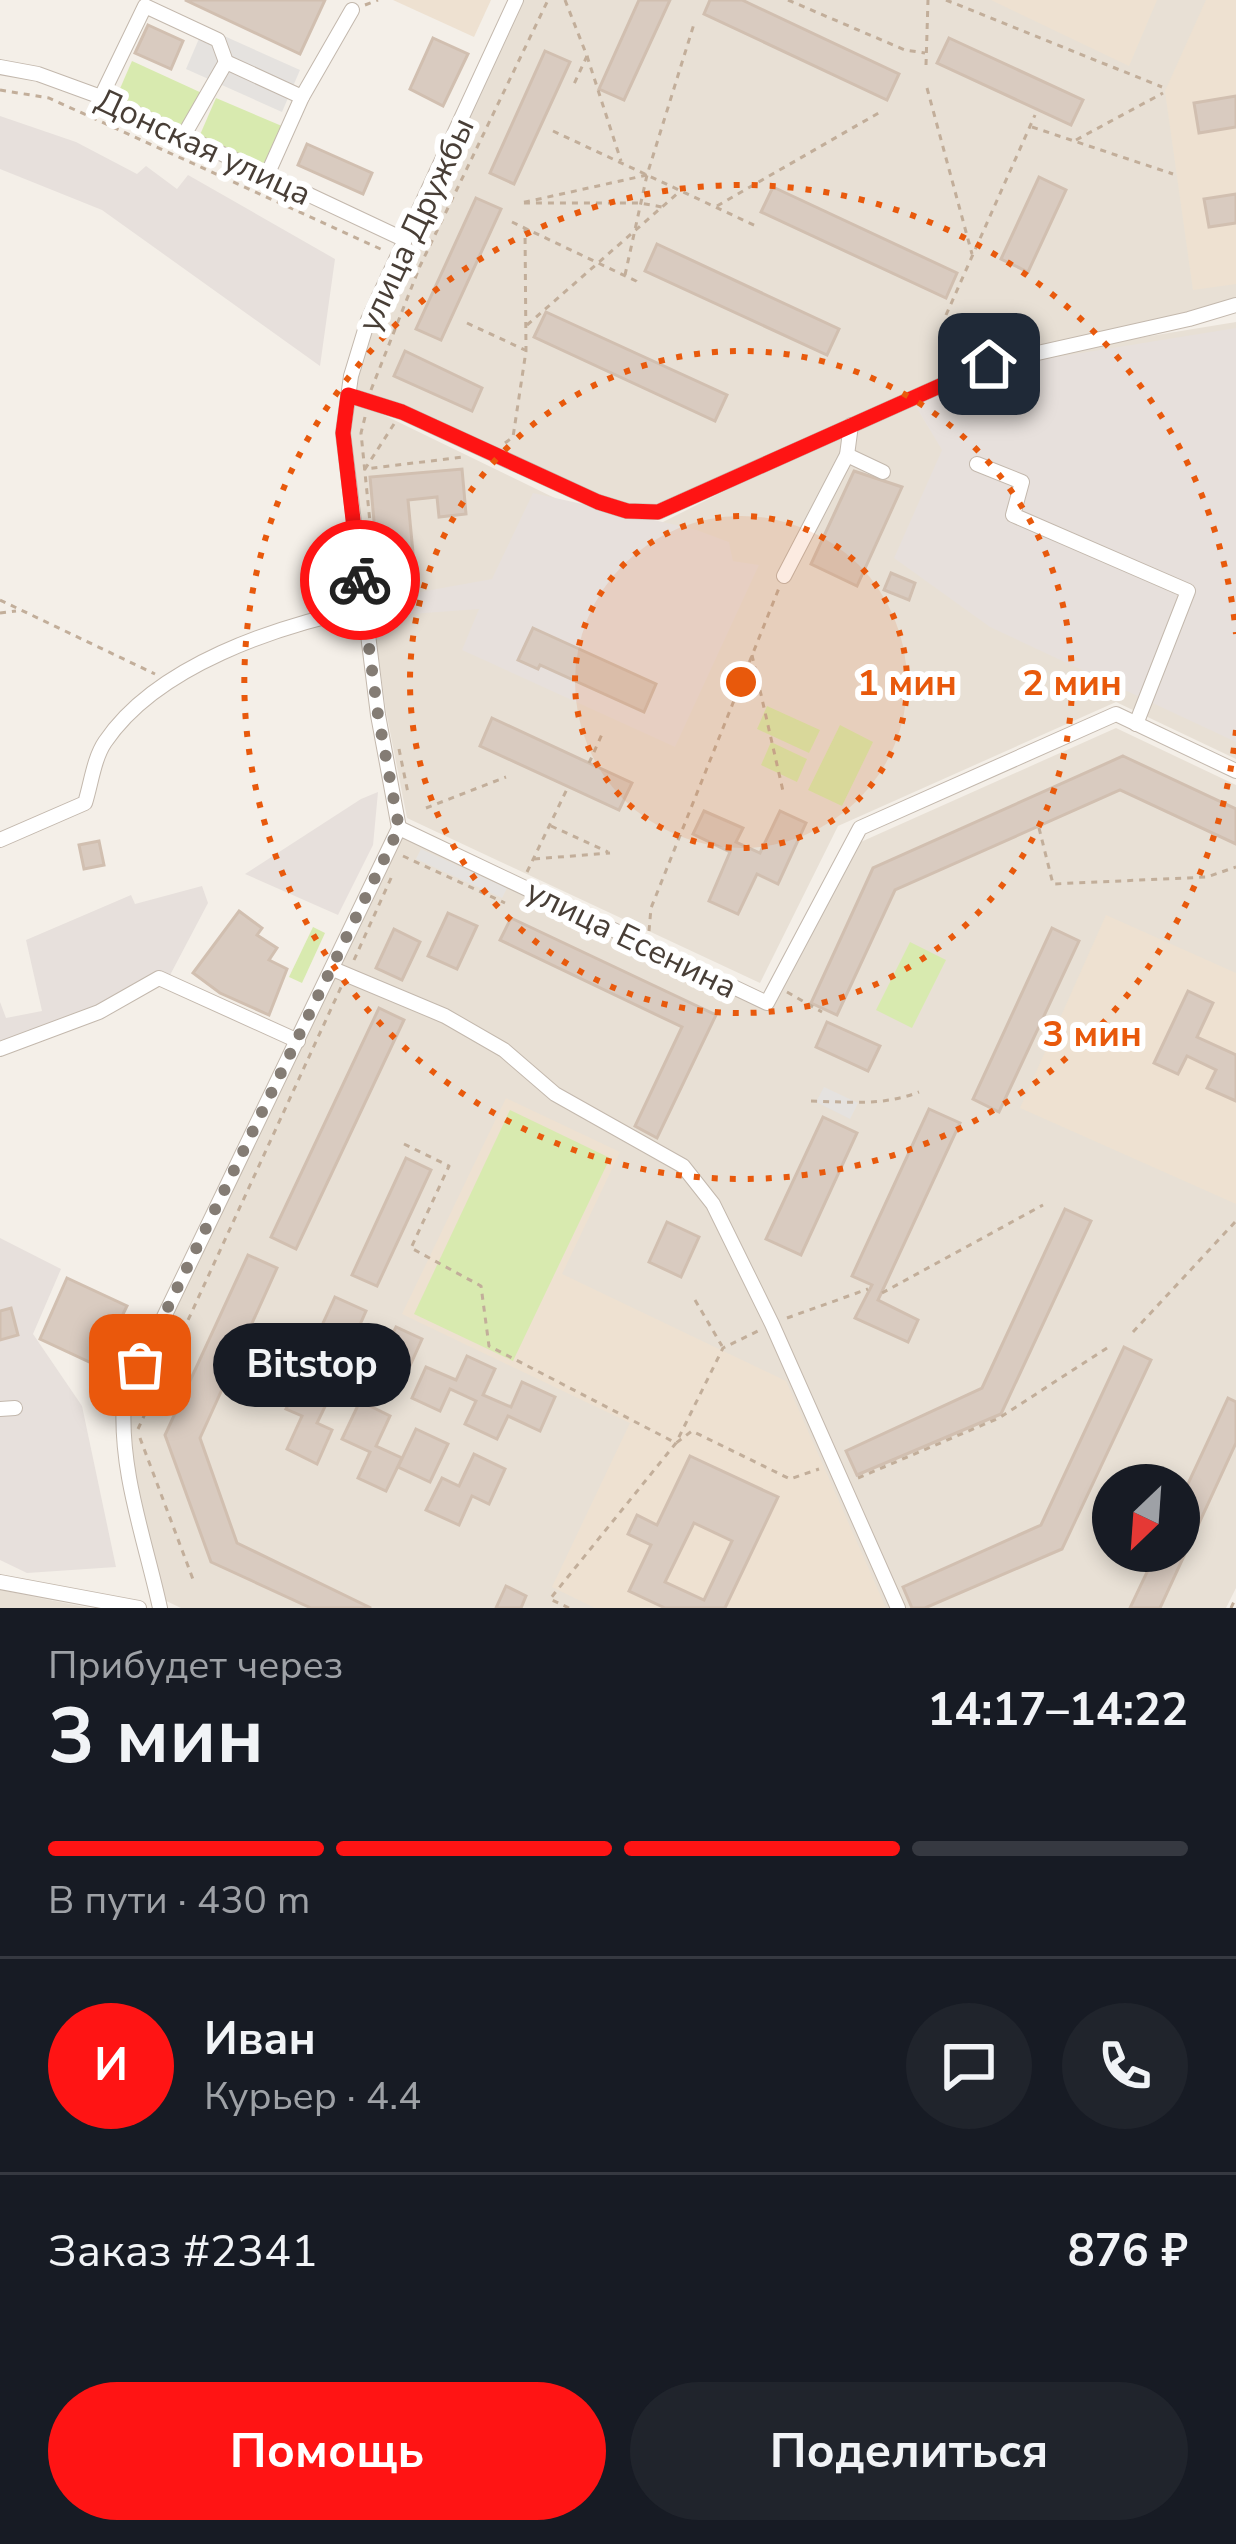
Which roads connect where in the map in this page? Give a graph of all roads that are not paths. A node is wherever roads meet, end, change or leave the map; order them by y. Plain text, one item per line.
1 (516, 0) edge
2 (352, 10) dead end
3 (226, 62) junction
4 (0, 67) edge
5 (100, 97) junction
6 (302, 97) junction
7 (184, 135) junction
8 (268, 173) junction
9 (403, 239) junction
10 (1236, 304) edge
11 (348, 395) junction
12 (851, 425) junction
13 (847, 455) junction
14 (977, 464) dead end
15 (883, 472) dead end
16 (784, 576) road end
17 (364, 608) junction
18 (1136, 724) junction
19 (1236, 771) edge
20 (402, 829) junction
21 (0, 840) edge
22 (340, 971) junction
23 (298, 1041) junction
24 (0, 1048) edge
25 (0, 1582) edge
26 (139, 1608) edge
27 (160, 1608) edge
28 (898, 1608) edge

1 - 9 street, улица Дружбы
2 - 6 street
3 - 5 street
3 - 6 street
3 - 7 street
4 - 5 street, Донская улица
5 - 7 street, Донская улица
6 - 8 street
7 - 8 street, Донская улица
8 - 9 street, Донская улица
9 - 11 street, улица Дружбы
10 - 12 street
11 - 12 street
11 - 17 street, улица Дружбы
12 - 13 street
13 - 15 street
13 - 16 street
14 - 18 street
17 - 20 street, улица Дружбы
17 - 21 street
18 - 19 street
18 - 20 street, улица Есенина
20 - 22 street
22 - 23 street
22 - 28 street
23 - 24 street
23 - 27 street
25 - 26 street

